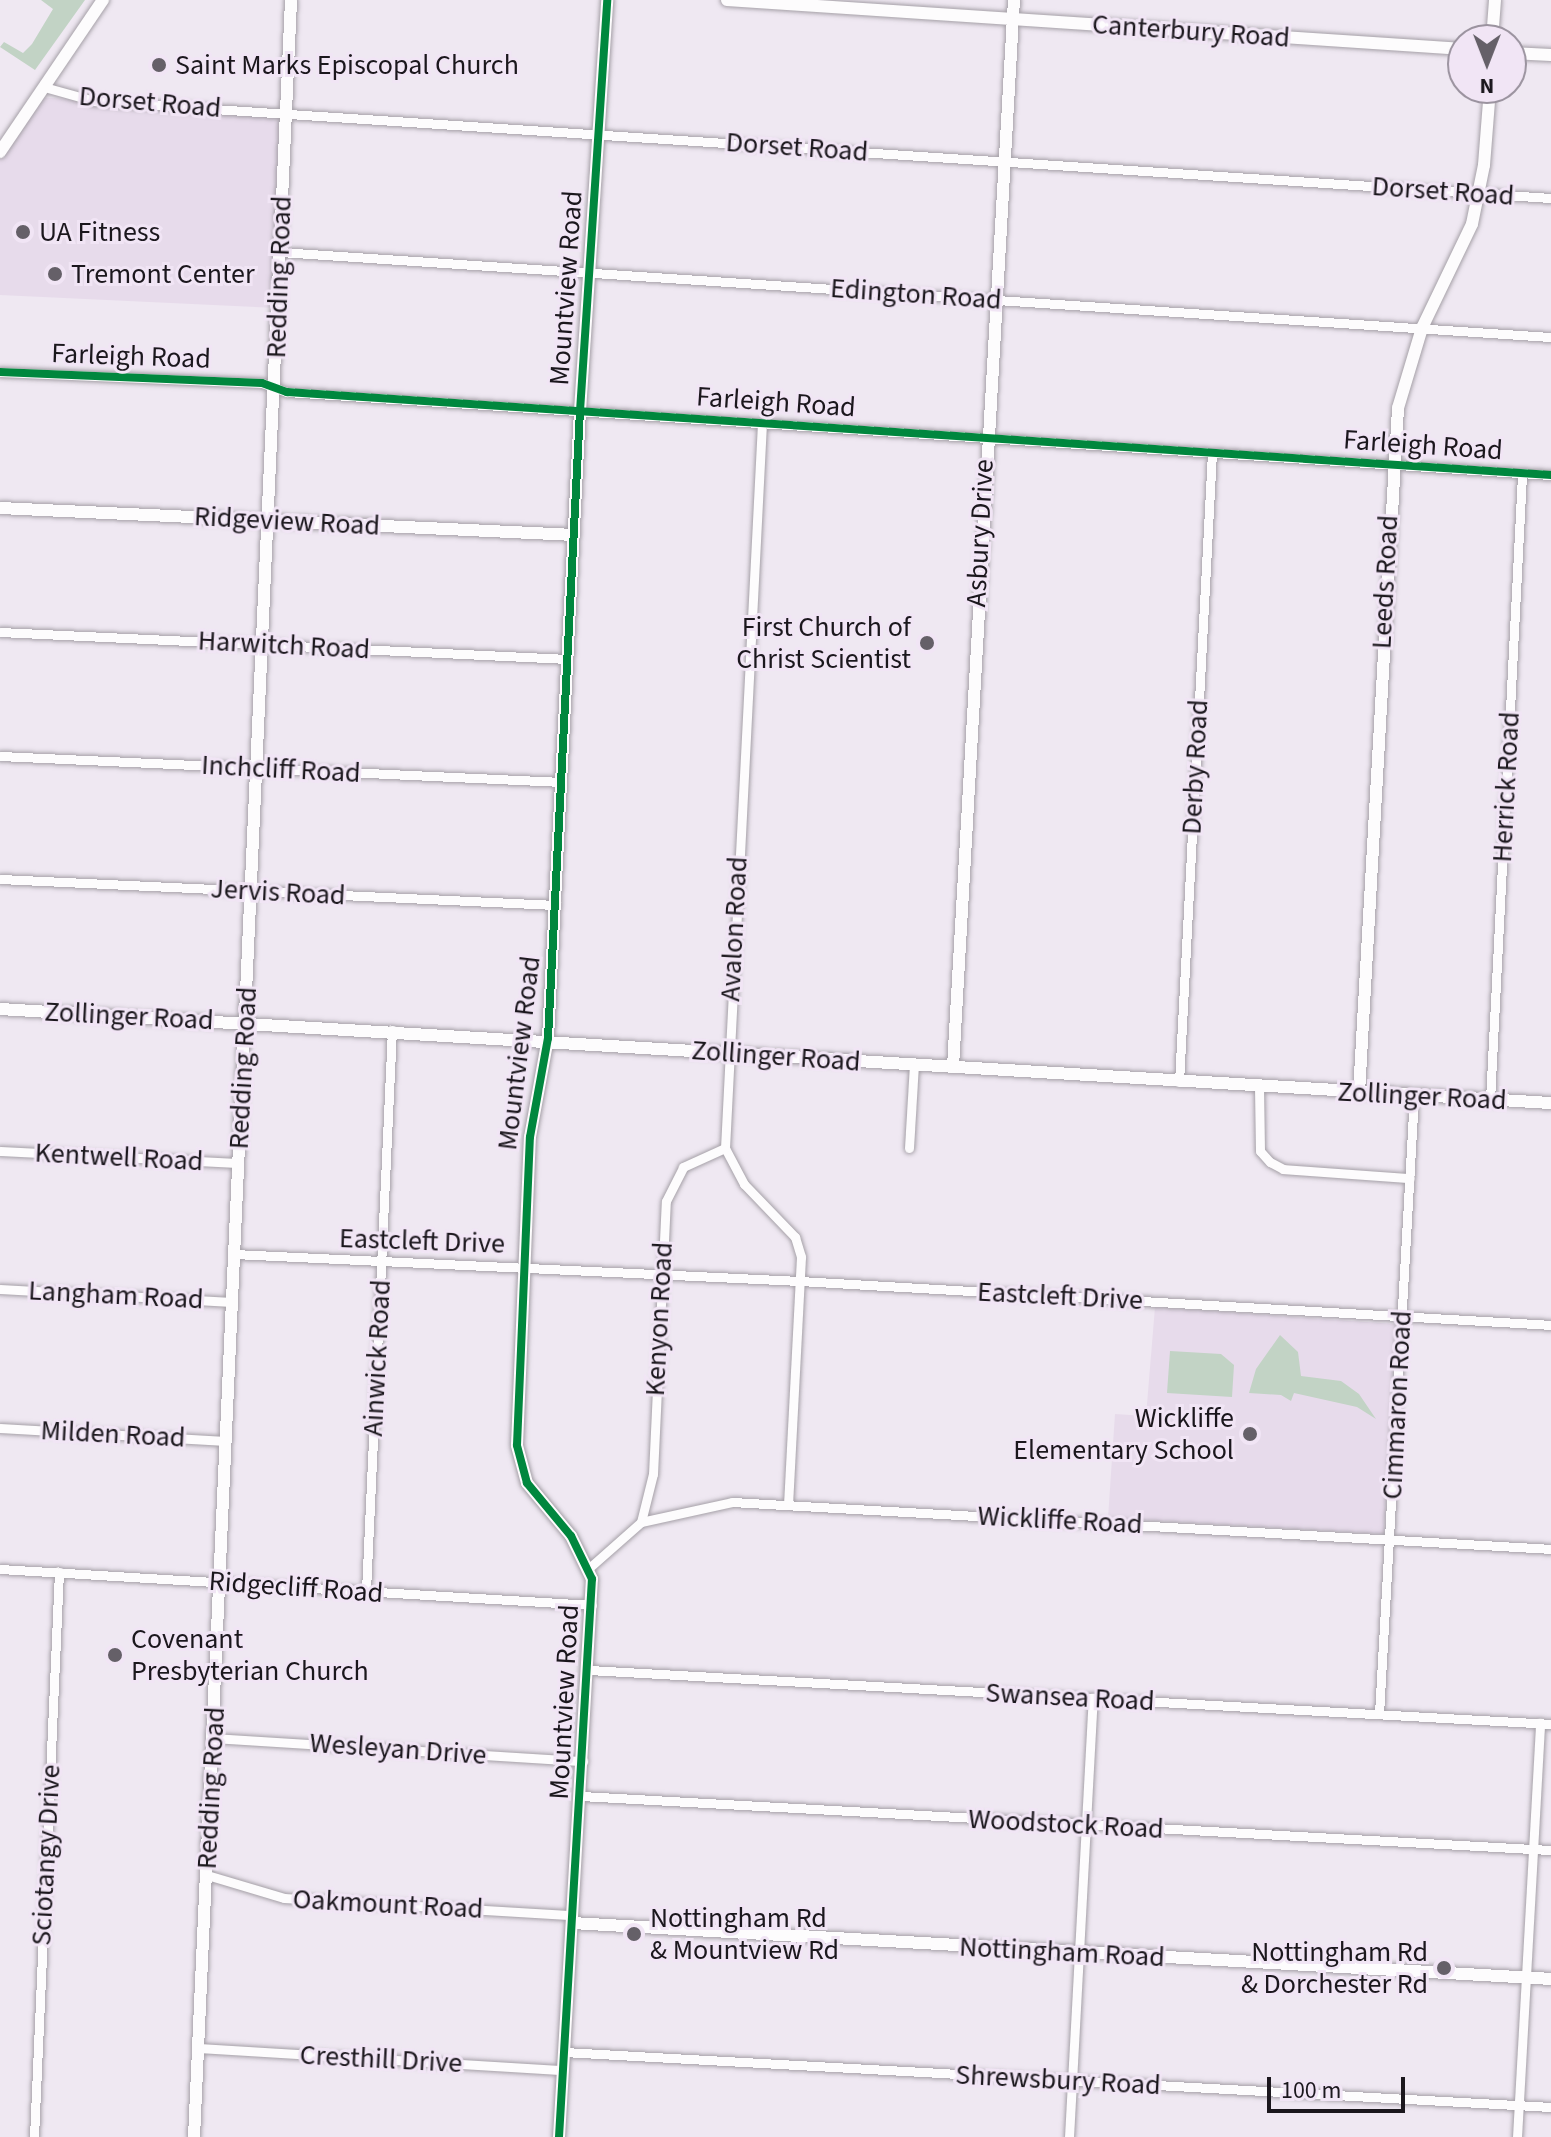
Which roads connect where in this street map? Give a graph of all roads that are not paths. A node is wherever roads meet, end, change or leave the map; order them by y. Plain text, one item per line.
1 (103, 0) edge
2 (291, 0) edge
3 (607, 0) edge
4 (727, 0) edge
5 (1014, 0) edge
6 (1495, 0) edge
7 (1013, 19) junction
8 (1493, 24) edge
9 (1447, 48) edge
10 (1527, 54) edge
11 (1551, 55) edge
12 (44, 87) junction
13 (1488, 104) edge
14 (286, 113) junction
15 (599, 134) junction
16 (0, 152) edge
17 (1003, 161) junction
18 (1479, 194) junction
19 (1551, 198) edge
20 (280, 252) junction
21 (590, 272) junction
22 (994, 299) junction
23 (1422, 328) junction
24 (1551, 337) edge
25 (0, 372) edge
26 (274, 387) junction
27 (580, 411) junction
28 (762, 423) junction
29 (985, 438) junction
30 (1212, 453) junction
31 (1391, 465) junction
32 (1522, 474) junction
33 (1551, 475) edge
34 (0, 508) edge
35 (268, 520) junction
36 (574, 535) junction
37 (0, 632) edge
38 (262, 644) junction
39 (568, 659) junction
40 (0, 756) edge
41 (256, 768) junction
42 (561, 782) junction
43 (0, 879) edge
44 (251, 890) junction
45 (556, 905) junction
46 (0, 1009) edge
47 (246, 1022) junction
48 (392, 1030) junction
49 (548, 1038) junction
50 (728, 1053) junction
51 (914, 1065) junction
52 (953, 1067) junction
53 (1179, 1082) junction
54 (1259, 1087) junction
55 (1359, 1093) junction
56 (1414, 1096) junction
57 (1490, 1100) junction
58 (1551, 1103) edge
59 (725, 1148) junction
60 (909, 1148) dead end
61 (0, 1151) edge
62 (238, 1163) junction
63 (1410, 1178) junction
64 (234, 1254) junction
65 (381, 1261) junction
66 (523, 1267) junction
67 (661, 1274) junction
68 (800, 1281) junction
69 (0, 1289) edge
70 (232, 1302) junction
71 (1403, 1316) junction
72 (1551, 1325) edge
73 (0, 1428) edge
74 (226, 1441) junction
75 (788, 1504) junction
76 (641, 1522) junction
77 (1390, 1539) junction
78 (1551, 1549) edge
79 (589, 1568) junction
80 (0, 1569) edge
81 (59, 1572) junction
82 (220, 1582) junction
83 (366, 1591) junction
84 (592, 1605) junction
85 (589, 1670) junction
86 (1093, 1698) junction
87 (1379, 1714) junction
88 (1546, 1724) edge
89 (213, 1738) junction
90 (583, 1761) junction
91 (581, 1796) junction
92 (1086, 1825) junction
93 (1533, 1849) junction
94 (1551, 1850) edge
95 (207, 1875) junction
96 (573, 1919) junction
97 (1079, 1953) junction
98 (1527, 1977) junction
99 (1551, 1979) edge
100 (199, 2048) junction
101 (564, 2052) junction
102 (563, 2070) junction
103 (1072, 2081) junction
104 (1519, 2106) junction
105 (1551, 2107) edge
106 (34, 2137) edge
107 (194, 2137) edge
108 (559, 2137) edge
109 (1069, 2137) edge
110 (1517, 2137) edge

1 - 12 street
2 - 14 street, Redding Road
3 - 15 street, Mountview Road
4 - 7 street, Canterbury Road
5 - 7 street, Asbury Drive
6 - 8 street
7 - 9 street, Canterbury Road
7 - 17 street, Asbury Drive
10 - 11 street
12 - 14 street, Dorset Road
12 - 16 street
13 - 18 street, Leeds Road
14 - 15 street, Dorset Road
14 - 20 street, Redding Road
15 - 17 street, Dorset Road
15 - 21 street, Mountview Road
17 - 18 street, Dorset Road
17 - 22 street, Asbury Drive
18 - 19 street, Dorset Road
18 - 23 street, Leeds Road
20 - 21 street, Edington Road
20 - 26 street, Redding Road
21 - 22 street, Edington Road
21 - 27 street, Mountview Road
22 - 23 street, Edington Road
22 - 29 street, Asbury Drive
23 - 24 street, Edington Road
23 - 31 street, Leeds Road
25 - 26 street, Farleigh Road
26 - 27 street, Farleigh Road
26 - 35 street, Redding Road
27 - 28 street, Farleigh Road
27 - 36 street, Mountview Road
28 - 29 street, Farleigh Road
28 - 50 street, Avalon Road
29 - 30 street, Farleigh Road
29 - 52 street, Asbury Drive
30 - 31 street, Farleigh Road
30 - 53 street, Derby Road
31 - 32 street, Farleigh Road
31 - 55 street, Leeds Road
32 - 33 street, Farleigh Road
32 - 57 street, Herrick Road
34 - 35 street, Ridgeview Road
35 - 36 street, Ridgeview Road
35 - 38 street, Redding Road
36 - 39 street, Mountview Road
37 - 38 street, Harwitch Road
38 - 39 street, Harwitch Road
38 - 41 street, Redding Road
39 - 42 street, Mountview Road
40 - 41 street, Inchcliff Road
41 - 42 street, Inchcliff Road
41 - 44 street, Redding Road
42 - 45 street, Mountview Road
43 - 44 street, Jervis Road
44 - 45 street, Jervis Road
44 - 47 street, Redding Road
45 - 49 street, Mountview Road
46 - 47 street, Zollinger Road
47 - 48 street, Zollinger Road
47 - 62 street, Redding Road
48 - 49 street, Zollinger Road
48 - 65 street, Ainwick Road
49 - 50 street, Zollinger Road
49 - 66 street, Mountview Road
50 - 51 street, Zollinger Road
50 - 59 street, Avalon Road
51 - 52 street, Zollinger Road
51 - 60 street
52 - 53 street, Zollinger Road
53 - 54 street, Zollinger Road
54 - 55 street, Zollinger Road
54 - 63 street
55 - 56 street, Zollinger Road
56 - 57 street, Zollinger Road
56 - 63 street, Cimmaron Road
57 - 58 street, Zollinger Road
59 - 67 street, Kenyon Road
59 - 68 street, Avalon Road
61 - 62 street, Kentwell Road
62 - 64 street, Redding Road
63 - 71 street, Cimmaron Road
64 - 65 street, Eastcleft Drive
64 - 70 street, Redding Road
65 - 66 street, Eastcleft Drive
65 - 83 street, Ainwick Road
66 - 67 street, Eastcleft Drive
66 - 79 street, Mountview Road
67 - 68 street, Eastcleft Drive
67 - 76 street, Kenyon Road
68 - 71 street, Eastcleft Drive
68 - 75 street, Avalon Road
69 - 70 street, Langham Road
70 - 74 street, Redding Road
71 - 72 street, Eastcleft Drive
71 - 77 street, Cimmaron Road
73 - 74 street, Milden Road
74 - 82 street, Redding Road
75 - 76 street, Wickliffe Road
75 - 77 street, Wickliffe Road
76 - 79 street, Wickliffe Road
77 - 78 street, Wickliffe Road
77 - 87 street, Cimmaron Road
79 - 84 street, Mountview Road
80 - 81 street, Ridgecliff Road
81 - 82 street, Ridgecliff Road
81 - 106 street, Sciotangy Drive
82 - 83 street, Ridgecliff Road
82 - 89 street, Redding Road
83 - 84 street, Ridgecliff Road
84 - 85 street, Mountview Road
85 - 86 street, Swansea Road
85 - 90 street, Mountview Road
86 - 87 street, Swansea Road
86 - 92 street
87 - 88 street, Swansea Road
88 - 93 street
89 - 90 street, Wesleyan Drive
89 - 95 street, Redding Road
90 - 91 street, Mountview Road
91 - 92 street, Woodstock Road
91 - 96 street, Mountview Road
92 - 93 street, Woodstock Road
92 - 97 street
93 - 94 street, Woodstock Road
93 - 98 street
95 - 96 street, Oakmount Road
95 - 100 street, Redding Road
96 - 97 street, Nottingham Road
96 - 101 street, Mountview Road
97 - 98 street, Nottingham Road
97 - 103 street
98 - 99 street, Nottingham Road
98 - 104 street
100 - 102 street, Cresthill Drive
100 - 107 street, Redding Road
101 - 102 street, Mountview Road
101 - 103 street, Shrewsbury Road
102 - 108 street, Mountview Road
103 - 104 street, Shrewsbury Road
103 - 109 street
104 - 105 street, Shrewsbury Road
104 - 110 street

